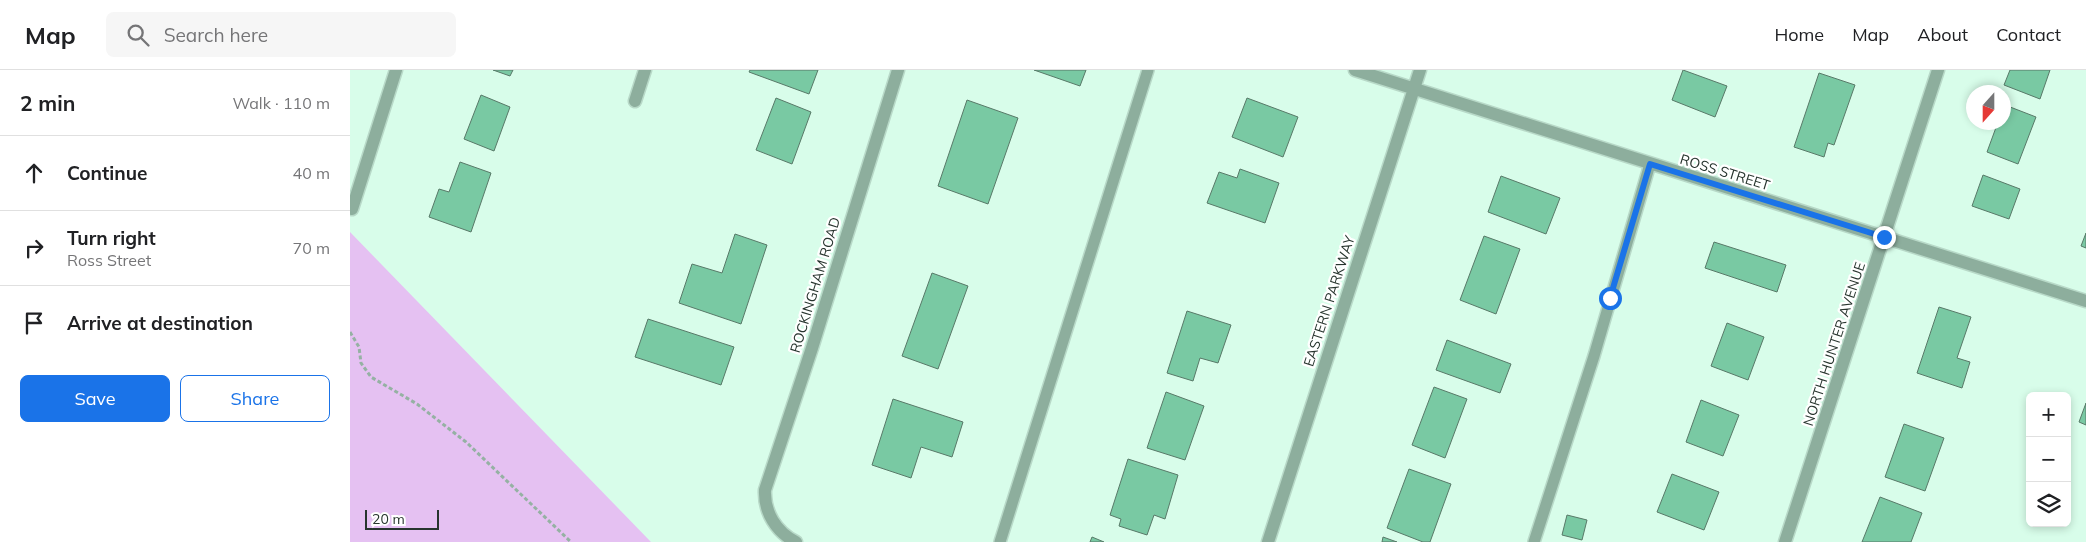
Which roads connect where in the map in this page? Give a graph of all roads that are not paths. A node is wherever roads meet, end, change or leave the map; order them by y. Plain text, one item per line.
1 (396, 70) edge
2 (645, 70) edge
3 (898, 70) edge
4 (1148, 70) edge
5 (1355, 70) edge
6 (1420, 70) edge
7 (1938, 70) edge
8 (1414, 89) junction
9 (635, 101) dead end
10 (1650, 164) junction
11 (352, 209) dead end
12 (1884, 237) junction
13 (2086, 301) edge
14 (796, 542) edge
15 (1000, 542) edge
16 (1268, 542) edge
17 (1534, 542) edge
18 (1785, 542) edge

1 - 11 street
2 - 9 street
3 - 14 street, ROCKINGHAM ROAD
4 - 15 lane
5 - 8 street, ROSS STREET
6 - 8 street, EASTERN PARKWAY
7 - 12 street, NORTH HUNTER AVENUE
8 - 10 street, ROSS STREET
8 - 16 street, EASTERN PARKWAY
10 - 12 street, ROSS STREET
10 - 17 lane
12 - 13 street, ROSS STREET
12 - 18 street, NORTH HUNTER AVENUE

